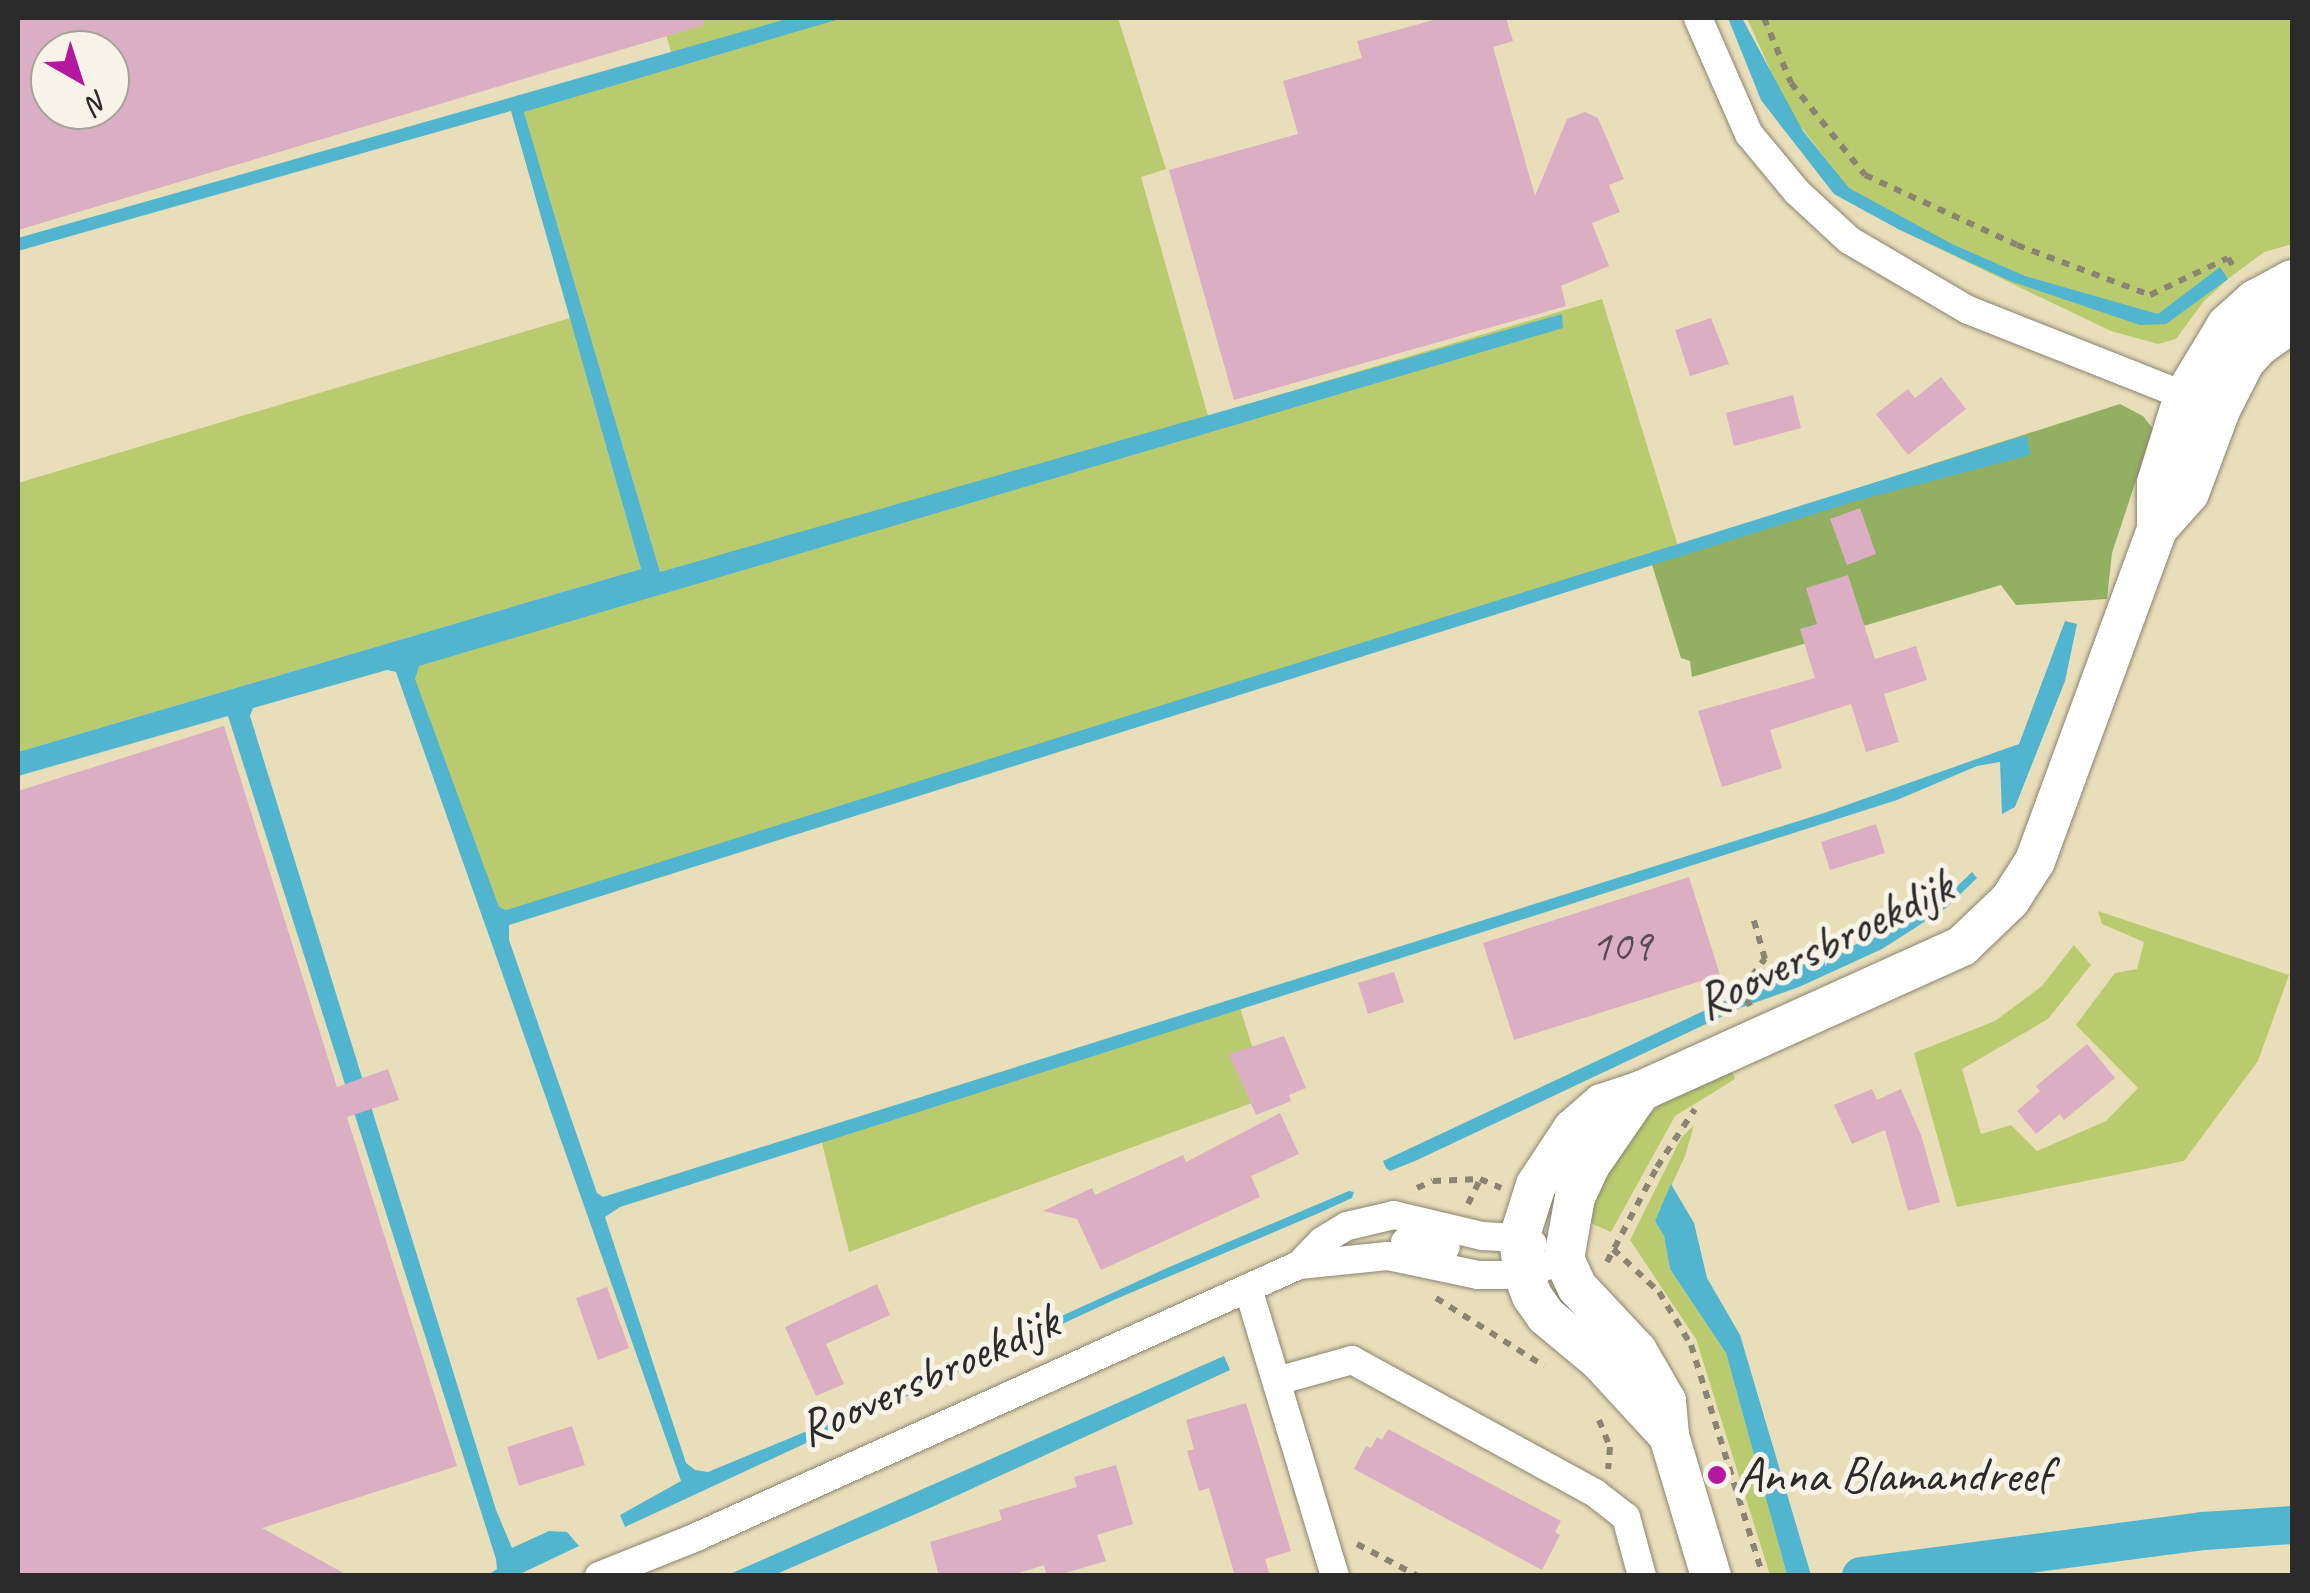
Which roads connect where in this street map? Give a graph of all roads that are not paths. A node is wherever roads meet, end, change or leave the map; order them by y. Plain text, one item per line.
1 (1698, 18) edge
2 (2292, 280) edge
3 (2292, 323) edge
4 (2202, 403) junction
5 (1641, 1091) junction
6 (1405, 1242) dead end
7 (1446, 1247) dead end
8 (1521, 1256) junction
9 (1564, 1259) junction
10 (1298, 1264) junction
11 (1248, 1288) junction
12 (1276, 1381) junction
13 (1669, 1436) junction
14 (1331, 1563) edge
15 (599, 1576) edge
16 (1642, 1576) edge
17 (1711, 1576) edge

1 - 4 street
2 - 4 main road
3 - 4 main road
4 - 5 main road, Rooversbroekdijk
5 - 8 main road, Rooversbroekdijk
5 - 9 main road
6 - 7 street
8 - 9 street, Rooversbroekdijk
8 - 10 street, Rooversbroekdijk
8 - 10 street, Rooversbroekdijk
8 - 13 main road
9 - 13 main road
10 - 11 street, Rooversbroekdijk
11 - 12 street
11 - 15 street, Rooversbroekdijk
12 - 14 street
12 - 16 street
13 - 17 main road

